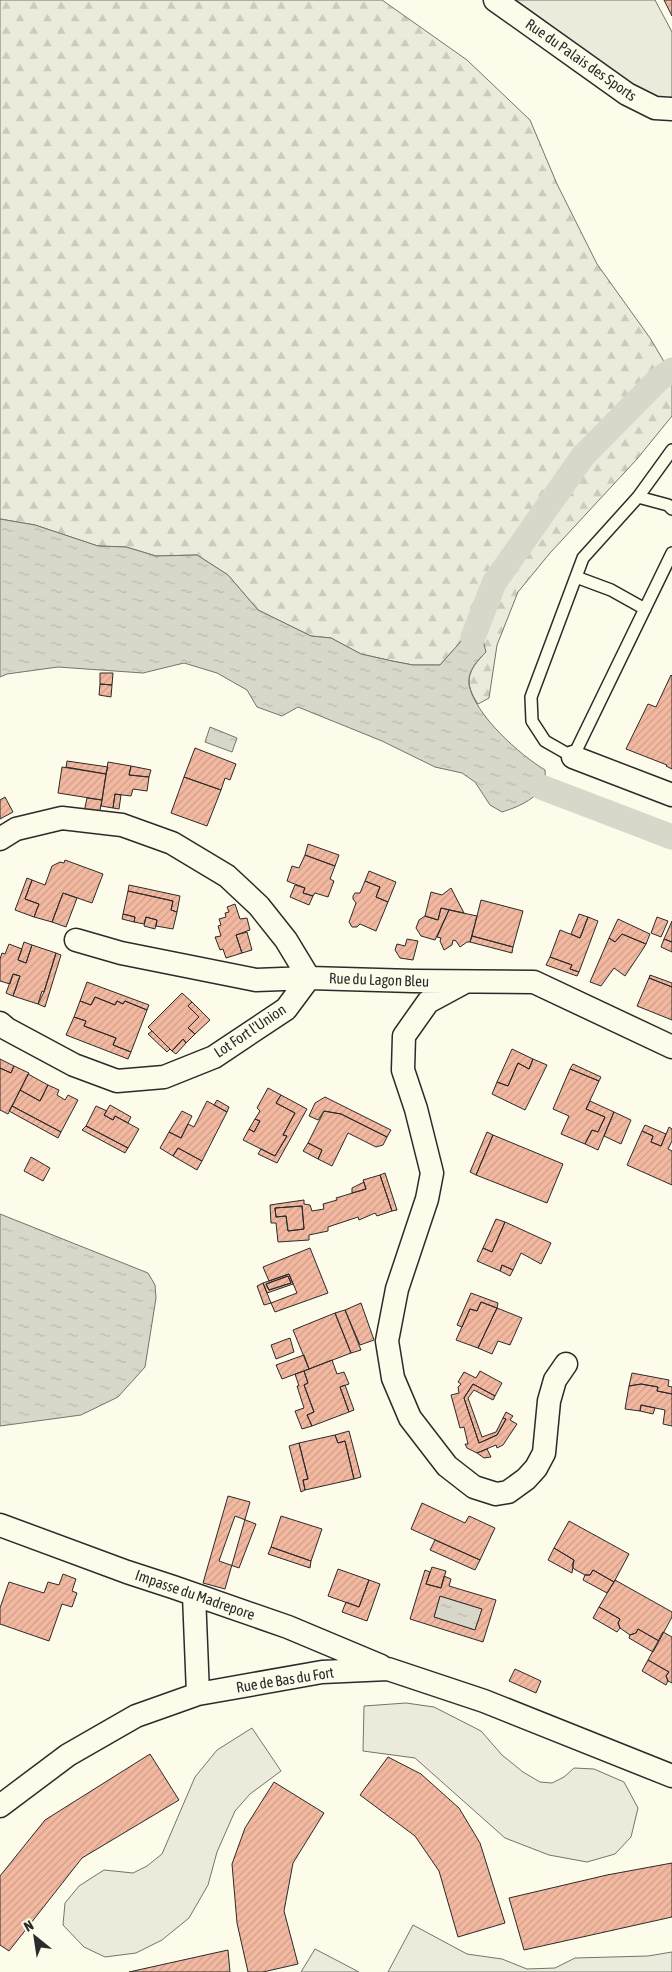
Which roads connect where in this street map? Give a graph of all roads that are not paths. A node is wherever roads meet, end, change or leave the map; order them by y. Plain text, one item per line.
1 (495, 0) edge
2 (672, 110) edge
3 (672, 450) edge
4 (638, 497) junction
5 (672, 509) edge
6 (672, 553) edge
7 (576, 577) junction
8 (645, 609) junction
9 (573, 757) junction
10 (672, 795) edge
11 (0, 839) edge
12 (76, 940) dead end
13 (309, 978) junction
14 (465, 982) junction
15 (0, 1023) edge
16 (672, 1047) edge
17 (566, 1364) dead end
18 (0, 1525) edge
19 (194, 1595) junction
20 (388, 1670) junction
21 (198, 1694) junction
22 (672, 1776) edge
23 (0, 1806) edge

1 - 2 street, Rue du Palais des Sports
3 - 4 lane
4 - 5 lane
4 - 7 lane
6 - 8 lane
7 - 8 lane
7 - 9 lane
8 - 9 lane
9 - 10 street
11 - 13 street
12 - 13 street, Rue du Lagon Bleu
13 - 14 street, Rue du Lagon Bleu
13 - 15 street, Lot Fort l'Union
14 - 16 street, Rue du Lagon Bleu
14 - 17 street
18 - 19 street, Impasse du Madrepore
19 - 20 street, Impasse du Madrepore
19 - 21 street
20 - 21 street, Rue de Bas du Fort
20 - 22 street, Rue de Bas du Fort
21 - 23 street, Rue de Bas du Fort

